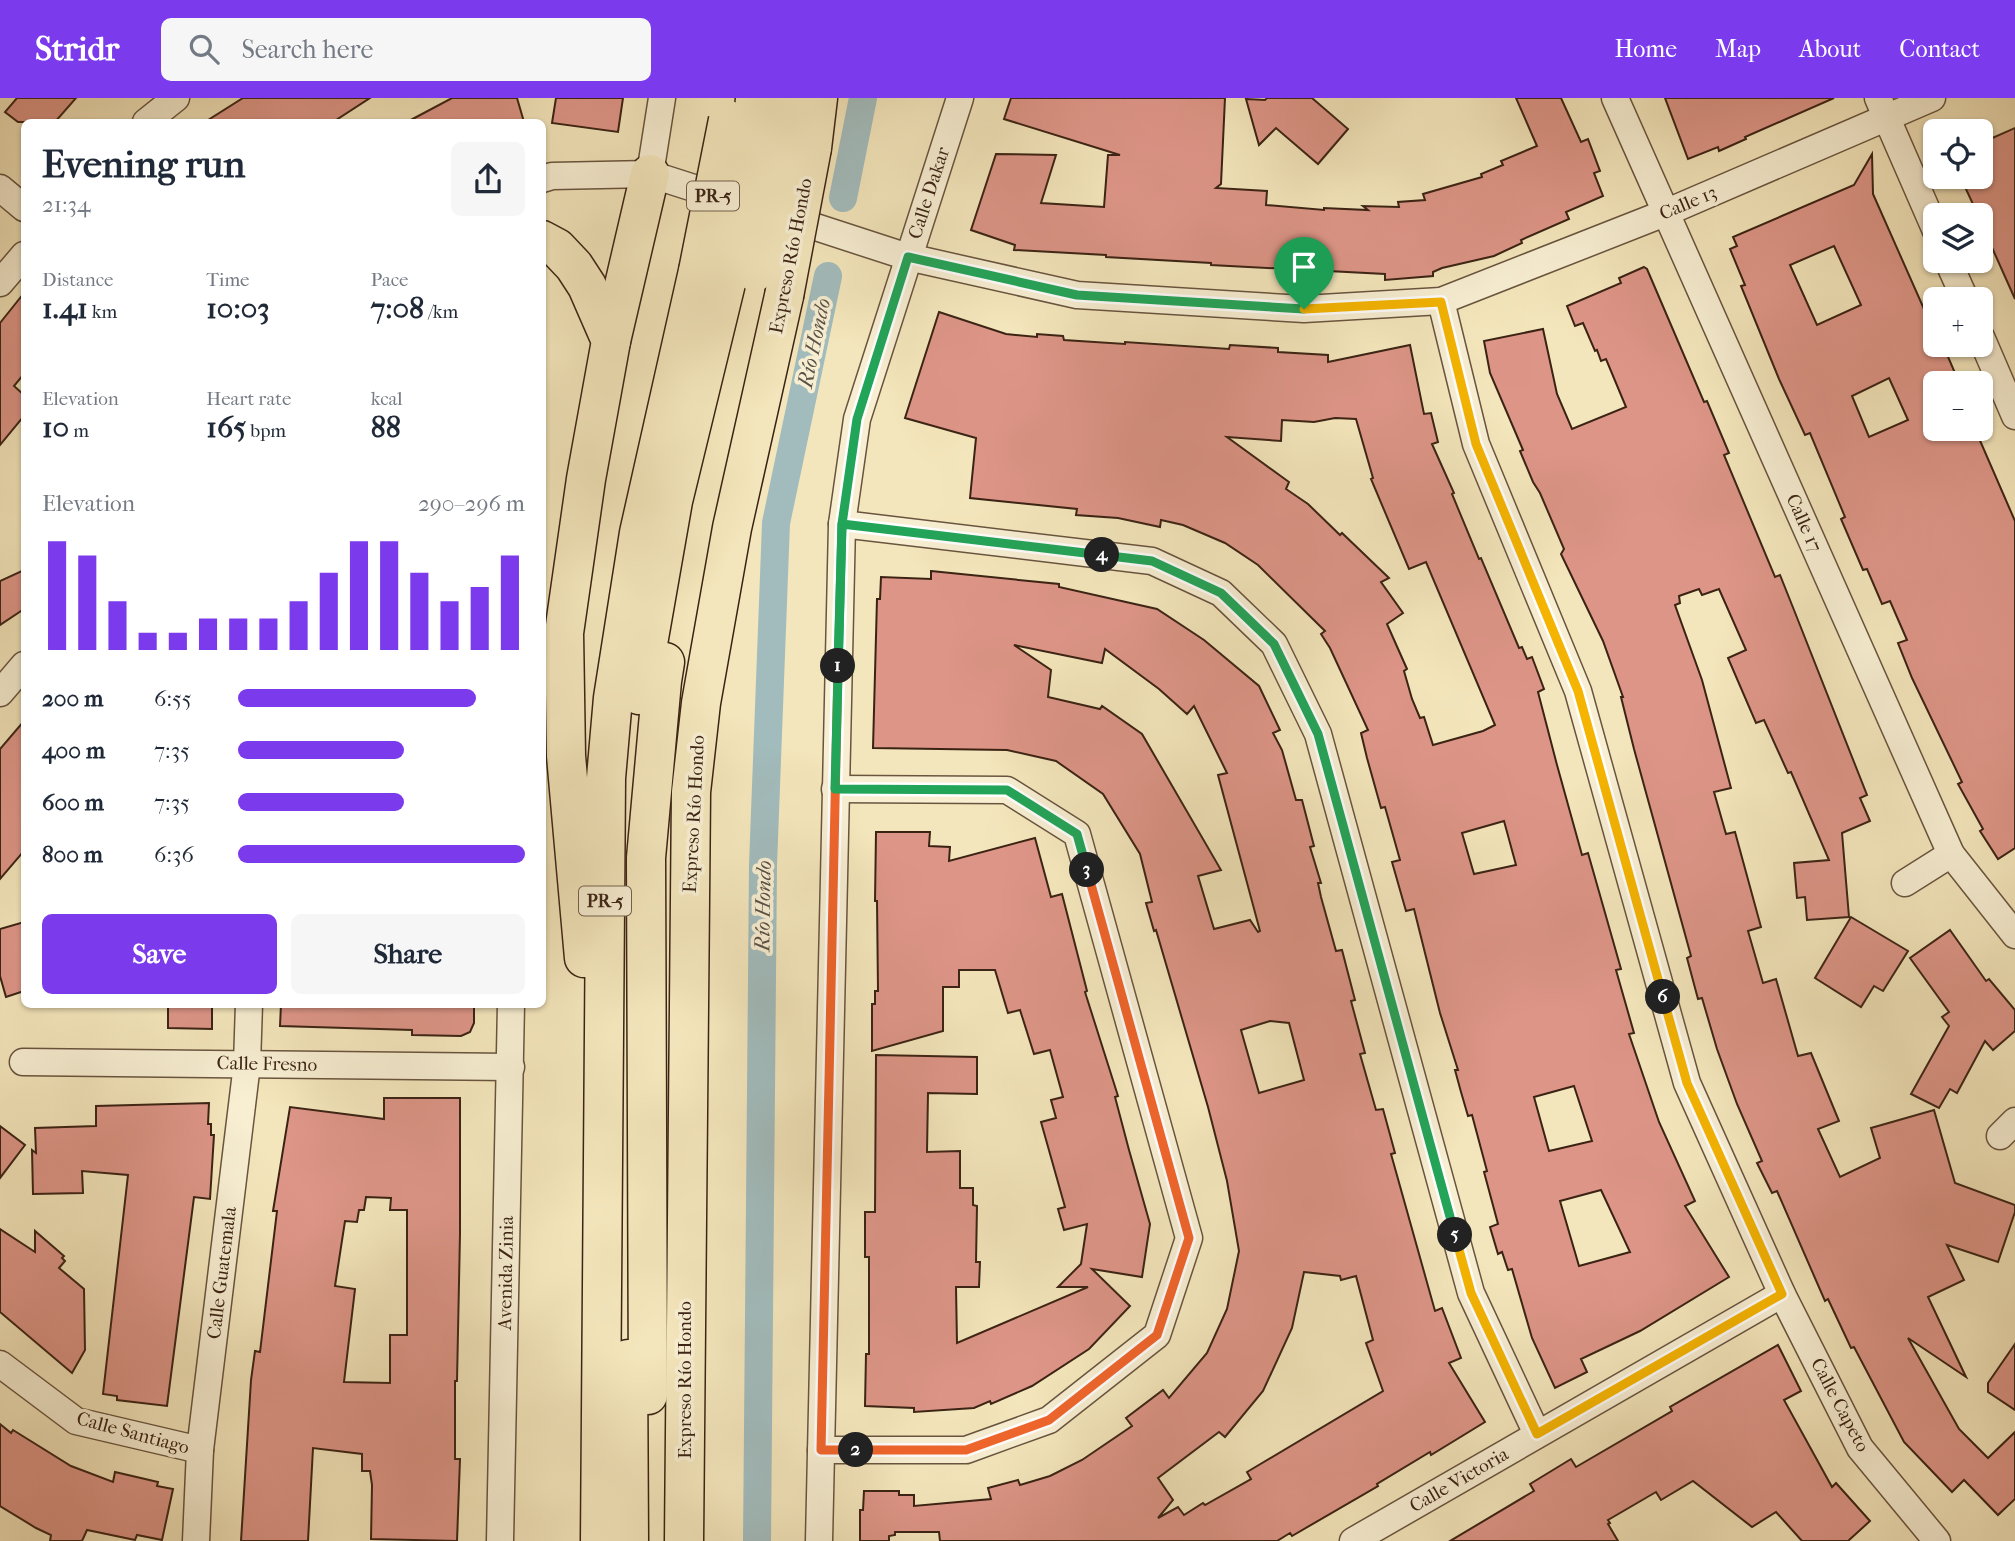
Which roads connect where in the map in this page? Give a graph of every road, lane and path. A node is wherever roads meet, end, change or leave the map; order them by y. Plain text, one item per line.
1 (176, 98) edge
2 (662, 98) edge
3 (818, 98) edge
4 (960, 98) edge
5 (1615, 98) edge
6 (1932, 98) edge
7 (1883, 108) edge
8 (764, 117) edge
9 (150, 119) edge
10 (650, 174) junction
11 (546, 178) edge
12 (0, 188) edge
13 (1924, 203) edge
14 (21, 206) edge
15 (1665, 213) junction
16 (546, 242) edge
17 (908, 257) junction
18 (21, 258) edge
19 (741, 282) junction
20 (0, 283) edge
21 (1441, 302) junction
22 (611, 341) junction
23 (1990, 357) edge
24 (2015, 416) edge
25 (842, 524) junction
26 (21, 668) edge
27 (0, 693) edge
28 (835, 789) junction
29 (1951, 854) junction
30 (1905, 883) dead end
31 (2015, 935) edge
32 (249, 1008) edge
33 (511, 1008) edge
34 (604, 1014) junction
35 (23, 1062) dead end
36 (247, 1064) junction
37 (510, 1067) junction
38 (1782, 1294) junction
39 (0, 1364) edge
40 (1537, 1434) junction
41 (200, 1450) junction
42 (821, 1450) junction
43 (196, 1541) edge
44 (500, 1541) edge
45 (600, 1541) edge
46 (629, 1541) edge
47 (649, 1541) edge
48 (684, 1541) edge
49 (819, 1541) edge
50 (1353, 1541) edge
51 (1937, 1541) edge

1 - 9 street
2 - 10 street
3 - 8 highway, Expreso Río Hondo / PR-5
4 - 17 street, Calle Dakar
5 - 15 street, Calle 17
6 - 7 street, Calle 13
7 - 13 street
7 - 15 street, Calle 13
8 - 19 highway, Expreso Río Hondo / PR-5, bridge
8 - 19 highway, Expreso Río Hondo / PR-5, bridge
10 - 11 street, Calle 13
10 - 17 street, Calle 13
10 - 22 highway
12 - 14 street
15 - 21 street, Calle 13
15 - 29 street, Calle 17
16 - 22 highway
17 - 21 street, Calle 13
17 - 25 street, Calle Dakar
18 - 20 street
19 - 34 highway, Expreso Río Hondo / PR-5
19 - 46 highway
19 - 47 highway
19 - 48 highway, Expreso Río Hondo / PR-5
21 - 38 street, Calle Capeto
22 - 34 highway
23 - 24 street
25 - 28 street, Calle Dakar
25 - 40 street
26 - 27 street
28 - 42 street, Calle Dakar
28 - 42 street
29 - 30 street
29 - 31 street, Calle 17
32 - 36 street, Calle Guatemala
33 - 37 street, Avenida Zinia
34 - 45 highway, Expreso Río Hondo / PR-5
35 - 36 street, Calle Fresno
36 - 37 street, Calle Fresno
36 - 41 street, Calle Guatemala
37 - 44 street, Avenida Zinia
38 - 40 street, Calle Victoria
38 - 51 street, Calle Capeto
39 - 41 street, Calle Santiago
40 - 50 street, Calle Victoria
41 - 43 street, Calle Guatemala
42 - 49 street, Calle Dakar

